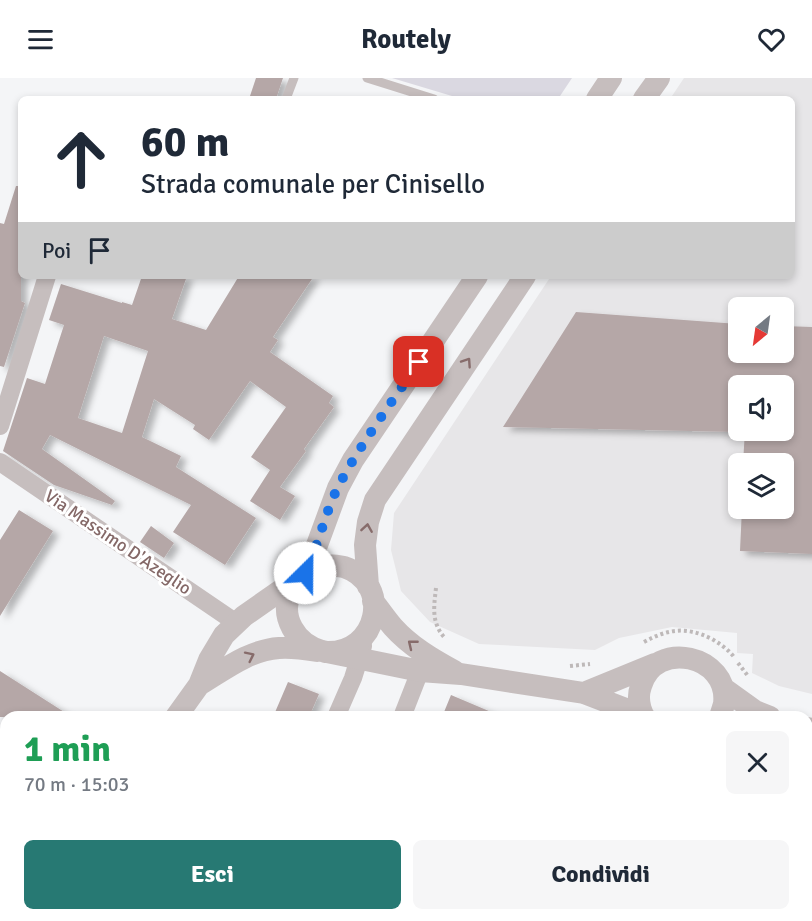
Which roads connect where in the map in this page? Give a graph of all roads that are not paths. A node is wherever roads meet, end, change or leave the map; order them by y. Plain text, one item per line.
1 (294, 78) edge
2 (367, 78) edge
3 (611, 78) edge
4 (659, 78) edge
5 (287, 96) edge
6 (424, 96) edge
7 (599, 96) edge
8 (646, 96) edge
9 (46, 279) edge
10 (475, 279) edge
11 (523, 279) edge
12 (0, 426) edge
13 (0, 462) edge
14 (301, 576) junction
15 (370, 593) junction
16 (235, 622) junction
17 (371, 624) junction
18 (323, 652) junction
19 (358, 659) junction
20 (656, 664) junction
21 (420, 671) junction
22 (461, 674) junction
23 (199, 686) junction
24 (723, 688) junction
25 (584, 693) junction
26 (180, 711) edge
27 (339, 711) edge
28 (404, 711) edge
29 (629, 711) edge
30 (642, 711) edge
31 (722, 711) edge
32 (755, 711) edge

1 - 5 lane
2 - 6 lane
3 - 7 street
4 - 8 street
9 - 12 street
10 - 14 street
15 -> 11 street
13 - 16 street, Via Massimo D'Azeglio
14 - 15 street
14 - 16 street
14 - 18 street
15 - 17 street
22 -> 15 street
16 - 23 street
17 - 18 street
17 - 19 street
18 - 19 street
23 -> 18 street
19 - 21 street
19 - 27 street
20 - 24 street
20 - 25 street
20 - 30 street
21 - 22 street
21 - 28 street
22 - 25 street
23 - 26 street
24 - 31 street
24 - 32 street
25 - 29 street

